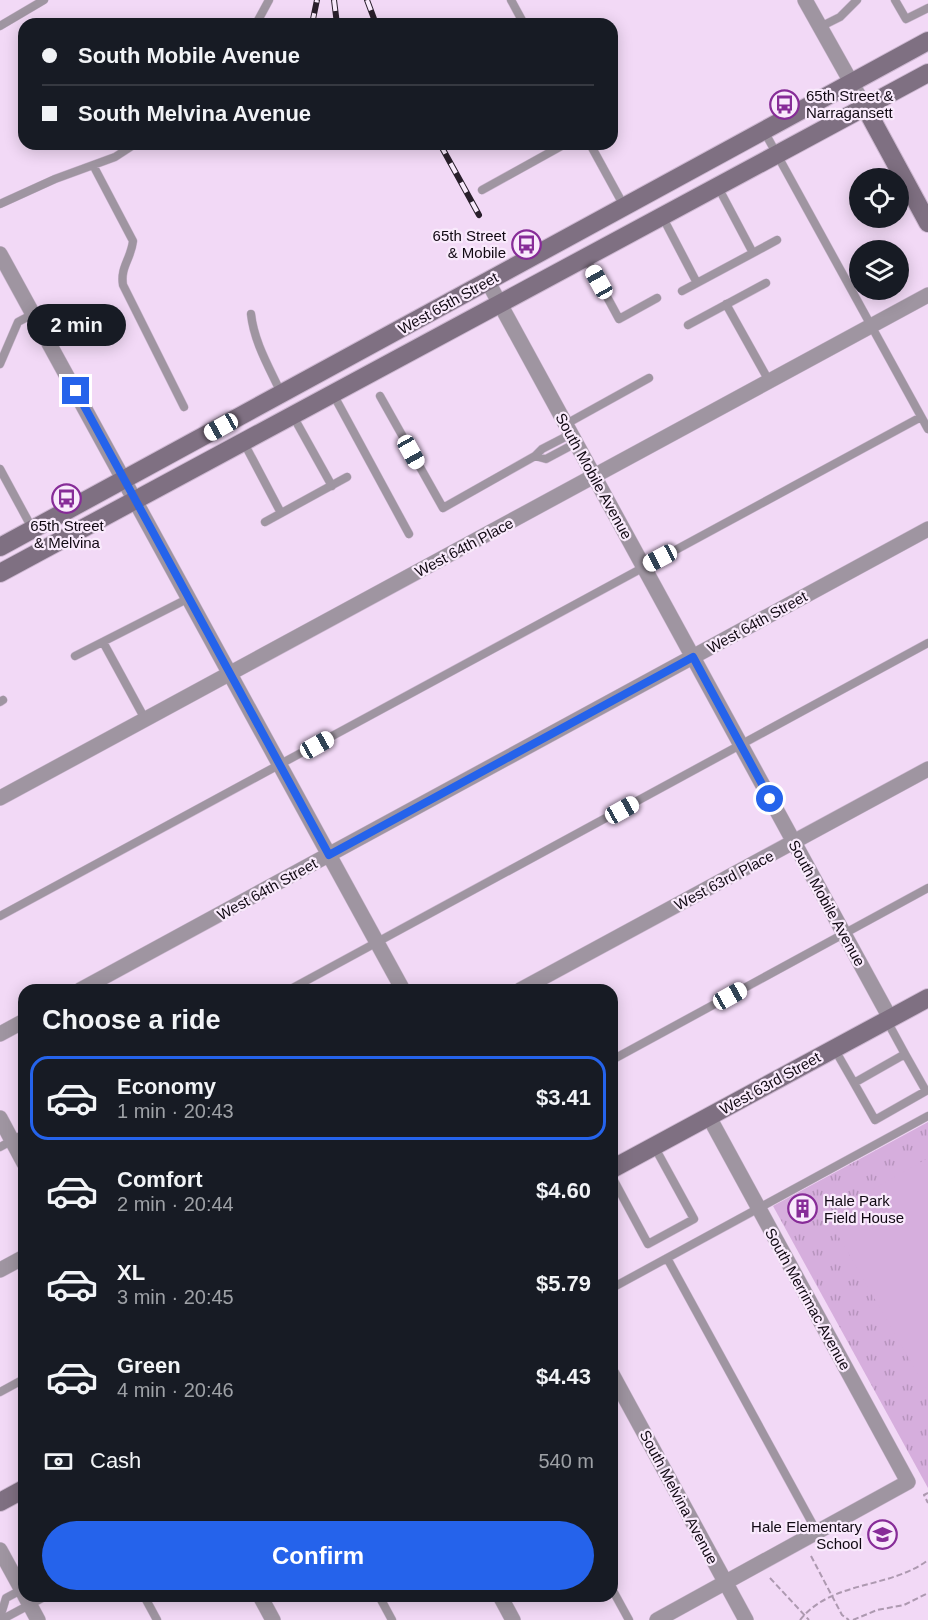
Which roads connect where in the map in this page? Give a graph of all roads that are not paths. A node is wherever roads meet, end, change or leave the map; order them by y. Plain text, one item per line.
1 (44, 0) edge
2 (269, 0) edge
3 (511, 0) edge
4 (805, 0) edge
5 (844, 0) edge
6 (857, 0) edge
7 (895, 0) edge
8 (849, 8) junction
9 (928, 8) edge
10 (259, 18) edge
11 (521, 18) edge
12 (0, 26) edge
13 (820, 27) junction
14 (928, 41) edge
15 (928, 73) edge
16 (851, 82) junction
17 (865, 107) junction
18 (764, 129) junction
19 (125, 150) edge
20 (553, 150) edge
21 (593, 150) edge
22 (777, 154) junction
23 (93, 165) junction
24 (718, 186) junction
25 (482, 190) dead end
26 (0, 204) edge
27 (624, 207) junction
28 (662, 216) junction
29 (928, 223) edge
30 (777, 240) dead end
31 (753, 253) junction
32 (0, 254) edge
33 (586, 258) junction
34 (488, 282) junction
35 (697, 283) junction
36 (766, 283) dead end
37 (682, 291) dead end
38 (928, 295) edge
39 (657, 298) dead end
40 (500, 304) junction
41 (726, 304) junction
42 (33, 314) junction
43 (251, 314) dead end
44 (688, 325) dead end
45 (871, 326) junction
46 (0, 364) edge
47 (649, 378) dead end
48 (769, 381) junction
49 (282, 394) junction
50 (333, 394) junction
51 (380, 396) dead end
52 (184, 407) dead end
53 (293, 415) junction
54 (921, 417) junction
55 (928, 429) edge
56 (571, 434) junction
57 (243, 442) junction
58 (0, 469) edge
59 (594, 476) junction
60 (347, 477) dead end
61 (125, 480) junction
62 (332, 486) junction
63 (136, 500) junction
64 (282, 513) junction
65 (266, 522) dead end
66 (928, 529) edge
67 (33, 530) junction
68 (409, 534) dead end
69 (3, 542) edge
70 (643, 566) junction
71 (0, 573) edge
72 (189, 598) junction
73 (103, 642) junction
74 (928, 643) edge
75 (75, 656) dead end
76 (693, 657) junction
77 (230, 674) junction
78 (145, 719) junction
79 (741, 746) junction
80 (280, 764) junction
81 (928, 769) edge
82 (0, 798) edge
83 (794, 842) junction
84 (329, 855) junction
85 (928, 888) edge
86 (0, 916) edge
87 (844, 934) junction
88 (377, 942) junction
89 (91, 984) edge
90 (301, 984) edge
91 (400, 984) edge
92 (531, 984) edge
93 (928, 998) edge
94 (888, 1019) junction
95 (18, 1024) edge
96 (0, 1034) edge
97 (834, 1048) junction
98 (905, 1054) junction
99 (618, 1057) edge
100 (854, 1083) junction
101 (928, 1116) edge
102 (709, 1117) junction
103 (0, 1118) edge
104 (12, 1140) edge
105 (654, 1146) junction
106 (618, 1166) edge
107 (618, 1188) edge
108 (758, 1208) junction
109 (667, 1258) junction
110 (18, 1260) edge
111 (0, 1270) edge
112 (618, 1285) edge
113 (18, 1382) edge
114 (618, 1385) edge
115 (0, 1392) edge
116 (18, 1492) edge
117 (0, 1502) edge
118 (818, 1532) junction
119 (0, 1550) edge
120 (18, 1583) edge
121 (725, 1583) junction
122 (18, 1597) edge
123 (618, 1600) edge
124 (19, 1602) edge
125 (28, 1602) edge
126 (147, 1602) edge
127 (263, 1602) edge
128 (382, 1602) edge
129 (503, 1602) edge
130 (0, 1612) edge
131 (1, 1620) edge
132 (38, 1620) edge
133 (157, 1620) edge
134 (273, 1620) edge
135 (392, 1620) edge
136 (513, 1620) edge
137 (629, 1620) edge
138 (657, 1620) edge
139 (746, 1620) edge

1 - 12 lane
2 - 10 lane
3 - 11 lane
4 - 13 street
5 - 8 lane
6 - 8 lane
7 - 9 lane
8 - 13 lane
13 - 16 street
14 - 16 street, West 65th Street
15 - 17 street, West 65th Street
16 - 17 street
16 - 18 street, West 65th Street
17 - 22 street, West 65th Street
17 - 29 street
18 - 22 lane
18 - 27 street, West 65th Street
19 - 23 lane
20 - 25 lane
21 - 27 lane
22 - 24 street, West 65th Street
22 - 45 lane
23 - 26 lane
23 - 52 lane
24 - 28 street, West 65th Street
24 - 31 lane
27 - 34 street, West 65th Street
28 - 33 street, West 65th Street
28 - 35 lane
30 - 31 lane
31 - 35 lane
32 - 42 street
33 - 39 lane
33 - 40 street, West 65th Street
34 - 40 street, South Mobile Avenue
34 - 49 street, West 65th Street
35 - 37 lane
36 - 41 lane
38 - 45 street, West 64th Place
40 - 50 street, West 65th Street
40 - 56 street, South Mobile Avenue
41 - 44 lane
41 - 48 lane
42 - 46 lane
42 - 61 street
43 - 49 lane
45 - 48 street, West 64th Place
45 - 54 lane
47 - 56 lane
48 - 59 street, West 64th Place
49 - 61 street, West 65th Street
50 - 53 street, West 65th Street
50 - 68 lane
51 - 56 lane
53 - 57 street, West 65th Street
53 - 62 lane
54 - 55 lane
54 - 70 lane
56 - 59 street, South Mobile Avenue
57 - 63 street, West 65th Street
57 - 64 lane
58 - 67 lane
59 - 70 street, South Mobile Avenue
59 - 77 street, West 64th Place
60 - 62 lane
61 - 63 street
61 - 67 street, West 65th Street
62 - 64 lane
63 - 71 street, West 65th Street
63 - 72 street
64 - 65 lane
66 - 76 street, West 64th Street
67 - 69 street, West 65th Street
70 - 76 street, South Mobile Avenue
70 - 80 lane
72 - 73 lane
72 - 77 street
73 - 75 lane
73 - 78 lane
74 - 79 lane
76 - 79 street, South Mobile Avenue
76 - 84 street, West 64th Street
77 - 78 street, West 64th Place
77 - 80 street
78 - 82 street, West 64th Place
79 - 83 street, South Mobile Avenue
79 - 88 lane
80 - 84 street
80 - 86 lane
81 - 83 street, West 63rd Place
83 - 87 street, South Mobile Avenue
83 - 92 street, West 63rd Place
84 - 88 street
84 - 89 street, West 64th Street
85 - 87 lane
87 - 94 street, South Mobile Avenue
87 - 99 lane
88 - 90 lane
88 - 91 street
93 - 94 street, West 63rd Street
94 - 97 street, West 63rd Street
94 - 98 lane
95 - 96 street
97 - 100 lane
97 - 102 street, West 63rd Street
98 - 100 lane
98 - 100 lane
101 - 108 lane
102 - 105 street, West 63rd Street
102 - 108 street, South Merrimac Avenue
103 - 104 street
105 - 106 street, West 63rd Street
105 - 107 lane
108 - 109 lane
108 - 118 street, South Merrimac Avenue
109 - 112 lane
109 - 118 lane
110 - 111 street
113 - 115 lane
114 - 121 street, South Melvina Avenue
116 - 117 street
118 - 121 street
119 - 120 street
121 - 138 street
121 - 139 street, South Melvina Avenue
122 - 130 lane
123 - 137 lane
124 - 131 lane
125 - 132 street
126 - 133 lane
127 - 134 street
128 - 135 lane
129 - 136 street

